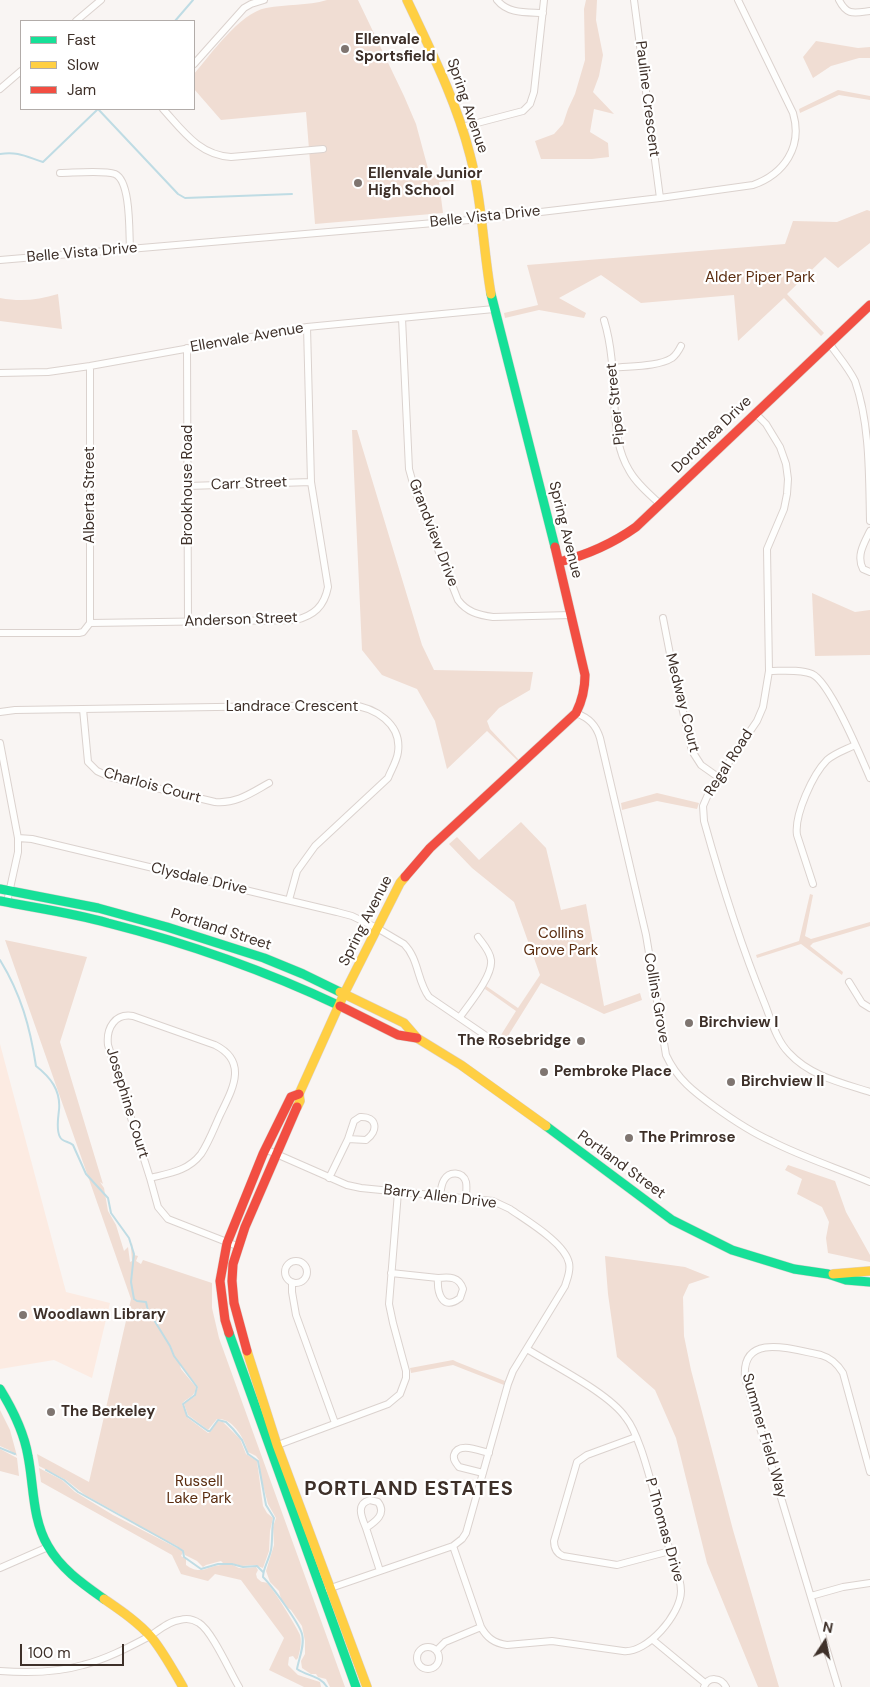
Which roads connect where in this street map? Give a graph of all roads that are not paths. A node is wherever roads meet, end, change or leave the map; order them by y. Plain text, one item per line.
1 (101, 0) edge
2 (264, 0) edge
3 (407, 0) edge
4 (497, 0) edge
5 (544, 0) edge
6 (634, 0) edge
7 (738, 0) edge
8 (839, 0) edge
9 (870, 11) edge
10 (543, 12) junction
11 (81, 20) edge
12 (195, 63) edge
13 (20, 72) edge
14 (0, 89) edge
15 (164, 110) edge
16 (462, 127) junction
17 (323, 148) dead end
18 (60, 173) dead end
19 (660, 198) junction
20 (480, 219) junction
21 (130, 248) junction
22 (0, 260) edge
23 (870, 305) edge
24 (494, 309) junction
25 (402, 318) junction
26 (604, 320) dead end
27 (307, 327) junction
28 (829, 343) junction
29 (682, 346) dead end
30 (187, 348) junction
31 (90, 366) junction
32 (613, 368) junction
33 (0, 373) edge
34 (755, 413) junction
35 (311, 482) junction
36 (188, 486) junction
37 (660, 504) junction
38 (870, 521) edge
39 (870, 531) edge
40 (559, 562) junction
41 (870, 572) edge
42 (571, 614) junction
43 (664, 618) dead end
44 (188, 622) junction
45 (90, 623) junction
46 (0, 633) edge
47 (769, 671) junction
48 (84, 709) junction
49 (0, 712) edge
50 (576, 713) junction
51 (0, 743) edge
52 (854, 745) junction
53 (718, 777) junction
54 (870, 778) edge
55 (268, 783) dead end
56 (18, 838) junction
57 (813, 884) dead end
58 (0, 889) edge
59 (10, 891) junction
60 (289, 900) junction
61 (4, 901) edge
62 (377, 928) junction
63 (478, 936) dead end
64 (849, 982) dead end
65 (344, 994) junction
66 (339, 1005) junction
67 (870, 1008) edge
68 (460, 1018) junction
69 (417, 1038) junction
70 (498, 1044) dead end
71 (870, 1092) edge
72 (299, 1094) junction
73 (348, 1139) junction
74 (265, 1150) junction
75 (276, 1154) junction
76 (150, 1178) junction
77 (329, 1178) junction
78 (870, 1182) edge
79 (398, 1192) junction
80 (440, 1196) junction
81 (466, 1198) junction
82 (226, 1243) junction
83 (237, 1246) junction
84 (870, 1271) edge
85 (391, 1272) junction
86 (828, 1274) junction
87 (438, 1278) junction
88 (292, 1282) dead end
89 (870, 1282) edge
90 (527, 1349) junction
91 (0, 1389) edge
92 (335, 1422) junction
93 (636, 1437) junction
94 (273, 1446) junction
95 (489, 1453) junction
96 (870, 1472) edge
97 (483, 1473) junction
98 (366, 1528) dead end
99 (453, 1546) junction
100 (48, 1547) junction
101 (670, 1551) junction
102 (0, 1568) edge
103 (380, 1571) junction
104 (870, 1583) edge
105 (326, 1590) junction
106 (811, 1596) junction
107 (481, 1627) junction
108 (150, 1636) junction
109 (653, 1640) junction
110 (437, 1650) dead end
111 (0, 1671) edge
112 (704, 1685) edge
113 (183, 1687) edge
114 (239, 1687) edge
115 (356, 1687) edge
116 (367, 1687) edge
117 (726, 1687) edge
118 (838, 1687) edge

1 - 11 street
2 - 12 street
3 - 16 street, Spring Avenue
4 - 10 street
5 - 10 street
6 - 19 street, Pauline Crescent
7 - 19 street, Belle Vista Drive
8 - 9 street
10 - 16 street
13 - 14 street
15 - 17 street
16 - 20 street, Spring Avenue
18 - 21 street
19 - 20 street, Belle Vista Drive
20 - 21 street, Belle Vista Drive
20 - 24 street, Spring Avenue
21 - 22 street, Belle Vista Drive
23 - 28 street, Dorothea Drive
24 - 25 street, Ellenvale Avenue
24 - 40 street, Spring Avenue
25 - 27 street, Ellenvale Avenue
25 - 42 street, Grandview Drive
26 - 32 street, Piper Street
27 - 30 street, Ellenvale Avenue
27 - 35 street, Anderson Street
28 - 34 street, Dorothea Drive
28 - 38 street
29 - 32 street
30 - 31 street, Ellenvale Avenue
30 - 36 street, Brookhouse Road
31 - 33 street, Ellenvale Avenue
31 - 45 street, Alberta Street
32 - 37 street, Piper Street
34 - 37 street, Dorothea Drive
34 - 47 street, Regal Road
35 - 36 street, Carr Street
35 - 44 street, Anderson Street
36 - 44 street, Brookhouse Road
37 - 40 street, Dorothea Drive
39 - 41 street
40 - 42 street, Spring Avenue
42 - 50 street, Spring Avenue
43 - 53 street, Medway Court
44 - 45 street, Anderson Street
45 - 46 street, Anderson Street
47 - 52 street
47 - 53 street, Regal Road
48 - 49 street, Landrace Crescent
48 - 55 street, Charlois Court
48 - 60 street, Landrace Crescent
50 - 62 street, Spring Avenue
50 - 78 street, Collins Grove
51 - 56 street
52 - 54 street
52 - 57 street
53 - 71 street, Regal Road
56 - 59 street
56 - 60 street, Clysdale Drive
58 - 59 street, Portland Street
59 - 61 street
59 - 65 street, Portland Street
60 - 62 street, Clysdale Drive
61 - 66 street, Portland Street
62 - 65 street, Spring Avenue
62 - 68 street, Clysdale Drive
63 - 68 street
64 - 67 street
65 - 66 street, Spring Avenue
65 - 69 street, Portland Street
66 - 69 street, Portland Street
66 - 72 street, Spring Avenue
68 - 70 street, Clysdale Drive
69 - 86 street, Portland Street
72 - 74 street
72 - 75 street
73 - 73 street
73 - 77 street
74 - 75 street, Barry Allen Drive
74 - 82 street
75 - 77 street, Barry Allen Drive
75 - 83 street
76 - 76 street, Josephine Court
76 - 82 street, Josephine Court
77 - 79 street, Barry Allen Drive
79 - 80 street, Barry Allen Drive
79 - 85 street
80 - 81 street, Barry Allen Drive
80 - 81 street
81 - 90 street, Barry Allen Drive
82 - 83 street, Josephine Court
82 - 94 street
83 - 94 street
84 - 86 street, Portland Street
85 - 87 street
85 - 92 street
86 - 89 street, Portland Street
87 - 87 street
88 - 92 street
90 - 93 street, P Thomas Drive
90 - 95 street, Barry Allen Drive
91 - 100 street
92 - 94 street
93 - 101 street, P Thomas Drive
93 - 101 street
94 - 105 street
95 - 97 street, Barry Allen Drive
95 - 97 street
96 - 106 street, Summer Field Way
97 - 99 street, Barry Allen Drive
98 - 103 street
99 - 103 street
99 - 107 street
100 - 102 street
100 - 108 street
101 - 109 street, P Thomas Drive
103 - 105 street
104 - 106 street
105 - 115 street
105 - 116 street
106 - 118 street, Summer Field Way
107 - 109 street, P Thomas Drive
107 - 110 street
108 - 111 street
108 - 113 street
108 - 114 street
109 - 112 street
112 - 117 street

